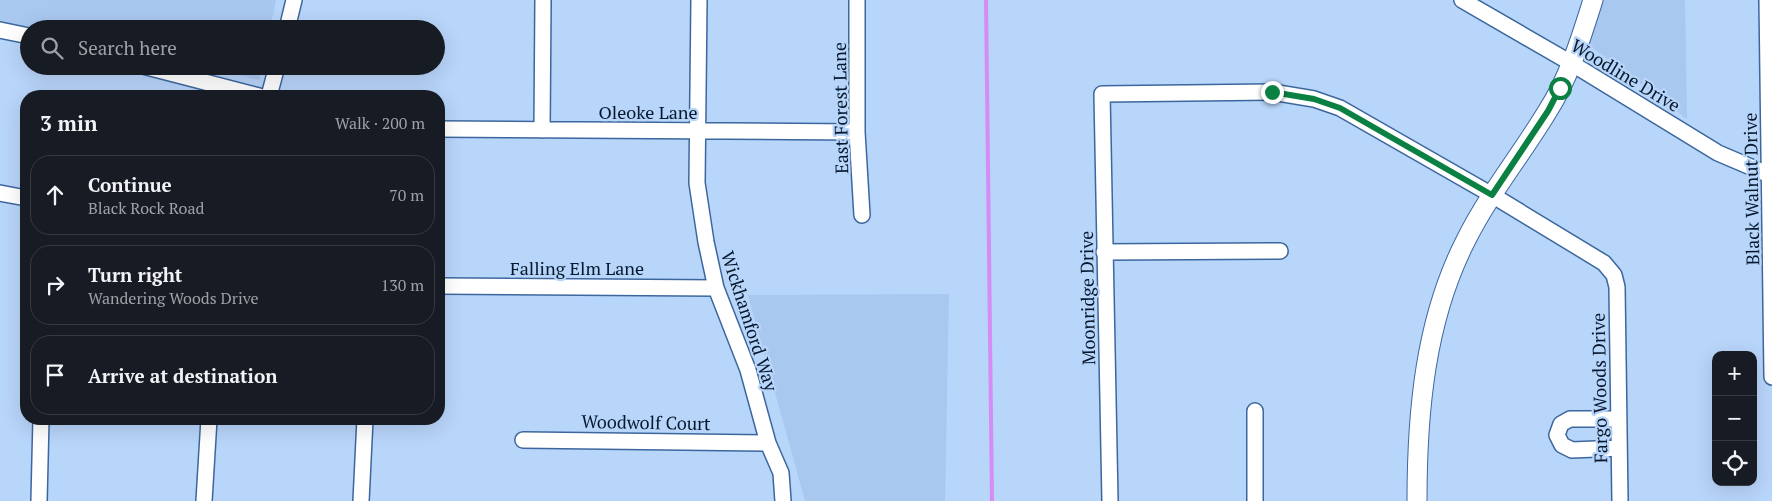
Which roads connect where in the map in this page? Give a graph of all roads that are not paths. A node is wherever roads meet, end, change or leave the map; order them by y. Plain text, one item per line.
1 (294, 0) edge
2 (544, 0) edge
3 (699, 0) edge
4 (857, 0) edge
5 (1462, 0) edge
6 (1593, 0) edge
7 (1767, 0) edge
8 (289, 20) edge
9 (0, 30) edge
10 (20, 34) edge
11 (1572, 63) junction
12 (178, 75) edge
13 (275, 75) edge
14 (1770, 80) edge
15 (235, 90) edge
16 (271, 90) edge
17 (445, 129) edge
18 (542, 130) junction
19 (697, 131) junction
20 (857, 132) junction
21 (1771, 176) edge
22 (0, 192) edge
23 (1492, 195) junction
24 (20, 197) edge
25 (862, 215) dead end
26 (1280, 251) dead end
27 (1104, 252) junction
28 (445, 286) edge
29 (716, 288) junction
30 (1771, 298) edge
31 (1772, 377) edge
32 (1255, 411) dead end
33 (1618, 419) junction
34 (41, 425) edge
35 (209, 425) edge
36 (365, 425) edge
37 (523, 440) dead end
38 (768, 443) junction
39 (1618, 448) junction
40 (39, 501) edge
41 (204, 501) edge
42 (361, 501) edge
43 (783, 501) edge
44 (1110, 501) edge
45 (1255, 501) edge
46 (1417, 501) edge
47 (1620, 501) edge

1 - 8 street
2 - 18 street
3 - 19 street, Wickhamford Way
4 - 20 street, East Forest Lane
5 - 11 street, Woodline Drive
6 - 11 street
7 - 14 street, Black Walnut Drive
9 - 10 street
11 - 21 street, Woodline Drive
11 - 23 street
12 - 15 street
13 - 16 street
14 - 21 street, Black Walnut Drive
17 - 18 street, Oleoke Lane
18 - 19 street, Oleoke Lane
19 - 20 street, Oleoke Lane
19 - 29 street, Wickhamford Way
20 - 25 street, East Forest Lane
21 - 30 street, Black Walnut Drive
22 - 24 street
23 - 27 street, Moonridge Drive
23 - 33 street, Fargo Woods Drive
23 - 46 street
26 - 27 street
27 - 44 street, Moonridge Drive
28 - 29 street, Falling Elm Lane
29 - 38 street, Wickhamford Way
30 - 31 street, Black Walnut Drive
32 - 45 street
33 - 39 street, Fargo Woods Drive
33 - 39 street
34 - 40 street
35 - 41 street
36 - 42 street
37 - 38 street, Woodwolf Court
38 - 43 street, Wickhamford Way
39 - 47 street, Fargo Woods Drive

